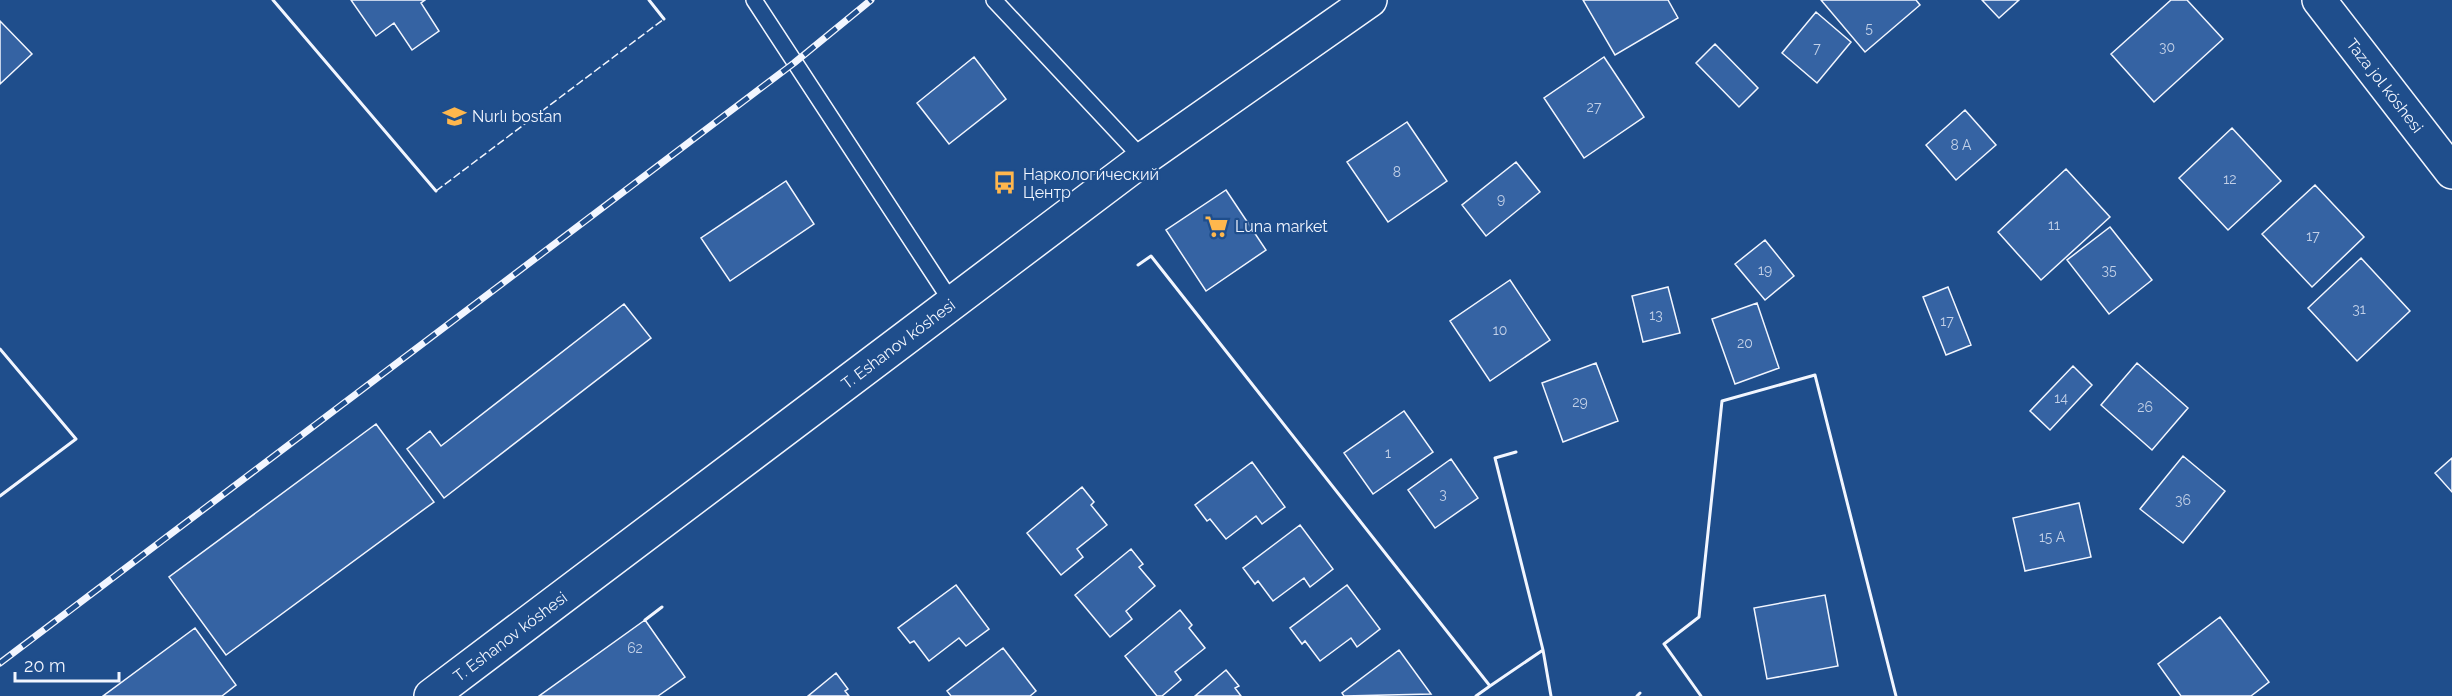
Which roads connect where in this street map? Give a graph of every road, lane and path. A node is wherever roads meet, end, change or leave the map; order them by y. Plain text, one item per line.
1 (754, 0) edge
2 (994, 0) edge
3 (1370, 0) edge
4 (2319, 0) edge
5 (1143, 159) junction
6 (2452, 172) edge
7 (953, 304) junction
8 (431, 696) edge

1 - 7 lane
2 - 5 lane
3 - 5 main road, T. Eshanov kóshesi
4 - 6 main road, Taza jol kóshesi
5 - 7 main road, T. Eshanov kóshesi
7 - 8 main road, T. Eshanov kóshesi

